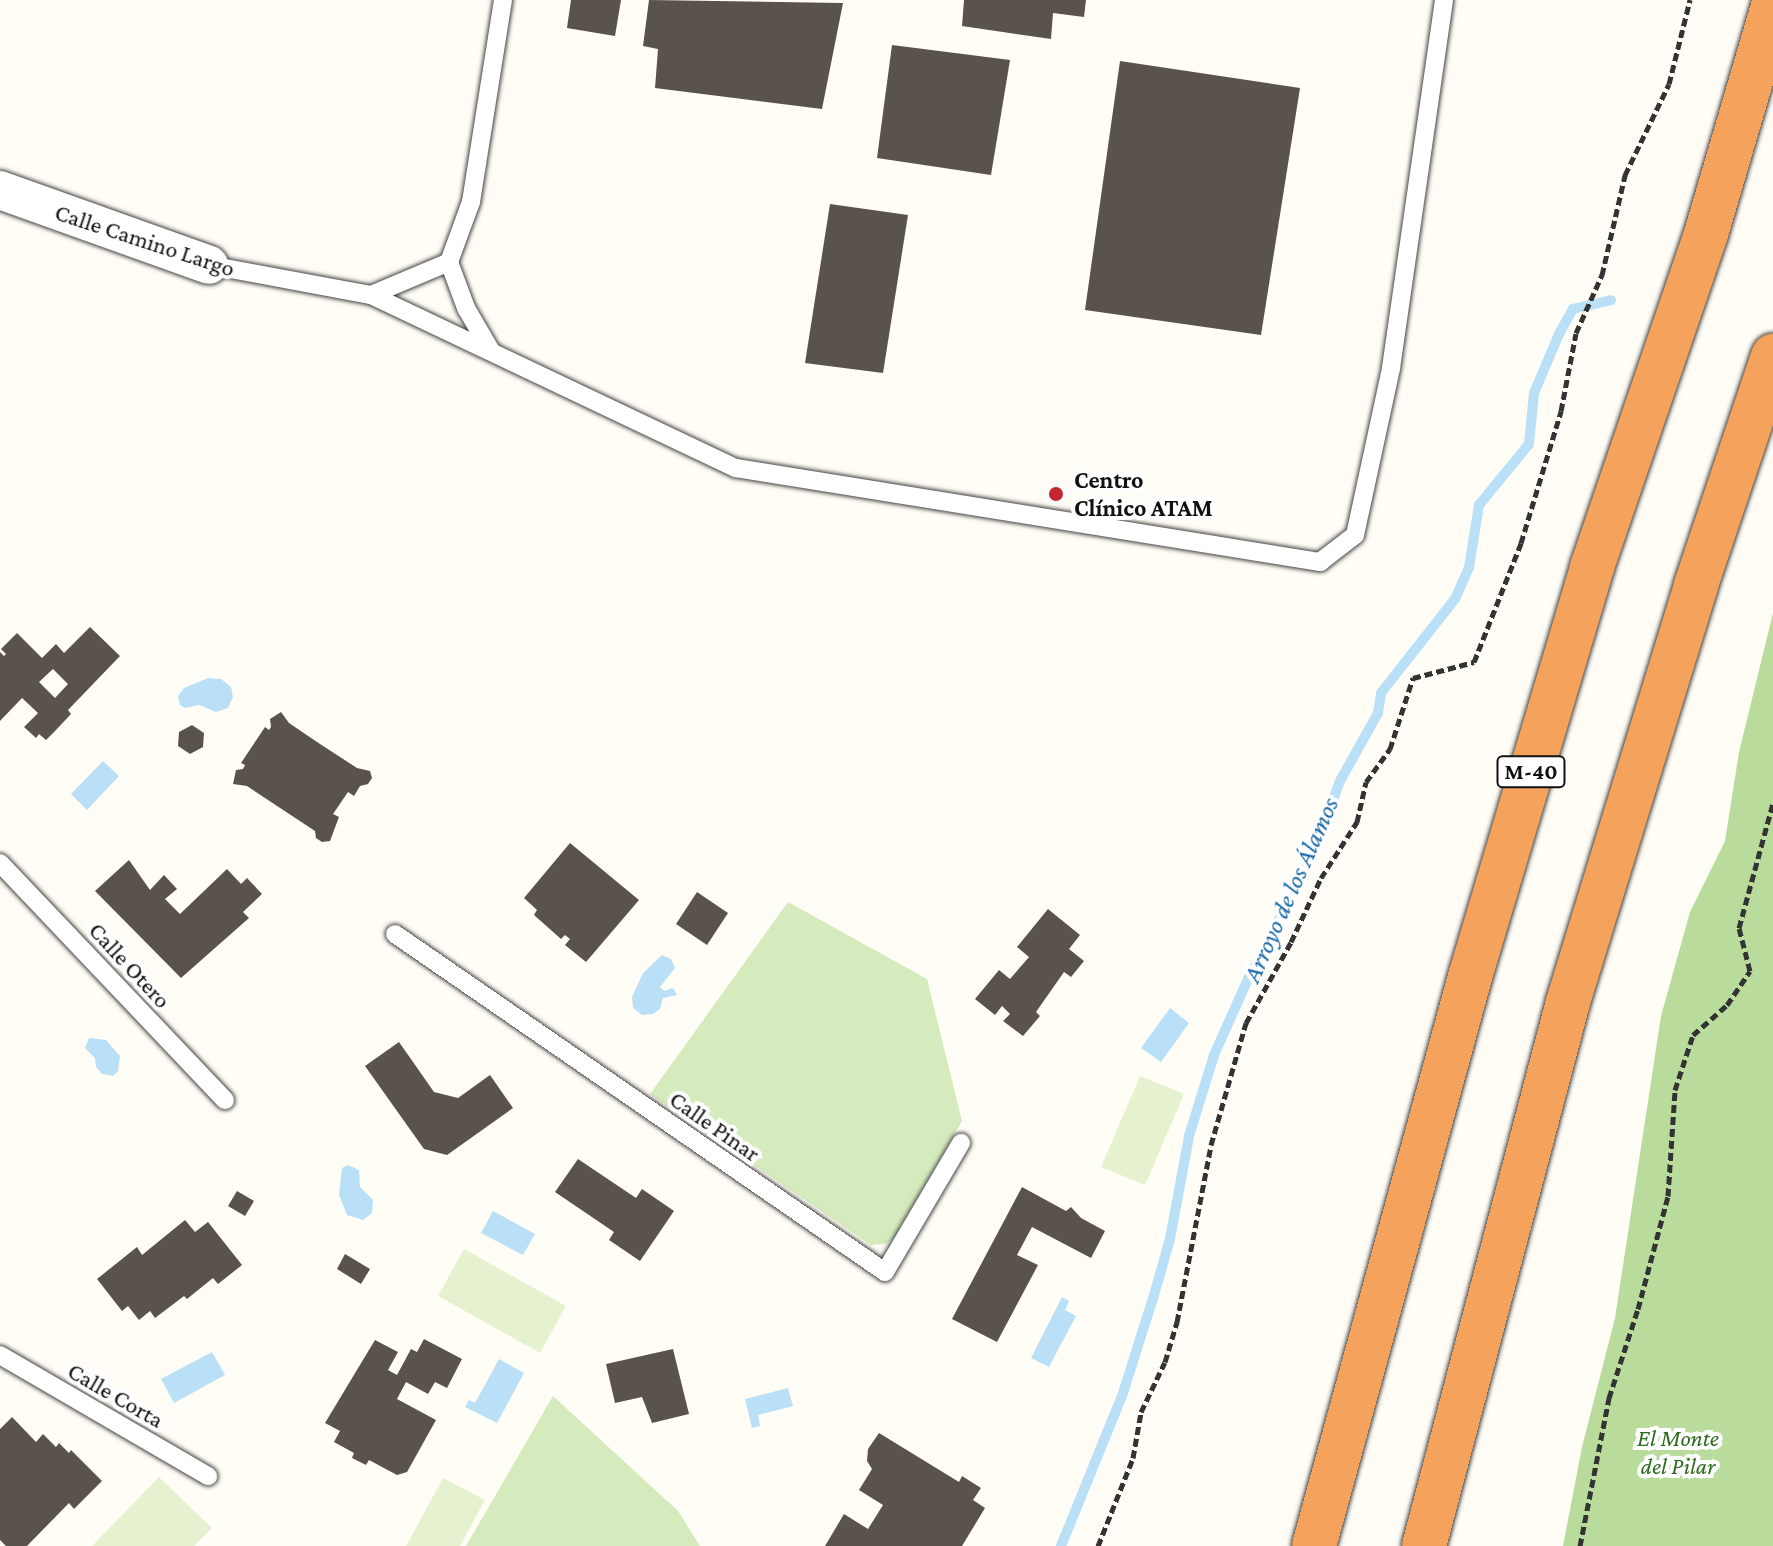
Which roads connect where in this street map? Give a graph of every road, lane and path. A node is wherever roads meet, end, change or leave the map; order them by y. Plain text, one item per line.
1 (503, 0) edge
2 (1444, 0) edge
3 (1690, 0) edge
4 (1773, 6) edge
5 (0, 190) edge
6 (449, 262) junction
7 (209, 265) joint
8 (371, 295) junction
9 (491, 351) junction
10 (1773, 356) edge
11 (1773, 803) edge
12 (0, 863) edge
13 (395, 934) dead end
14 (225, 1100) dead end
15 (961, 1143) dead end
16 (0, 1355) edge
17 (208, 1476) dead end
18 (1098, 1546) edge
19 (1314, 1546) edge
20 (1424, 1546) edge
21 (1580, 1546) edge

1 - 6 lane
2 - 9 lane, Calle Camino Largo
3 - 18 path
4 - 19 highway, M-40
5 - 7 street, Calle Camino Largo
6 - 8 lane
6 - 9 lane
7 - 8 lane, Calle Camino Largo
8 - 9 lane, Calle Camino Largo
10 - 20 highway
11 - 21 path
12 - 14 lane, Calle Otero
13 - 15 lane, Calle Pinar
16 - 17 lane, Calle Corta

